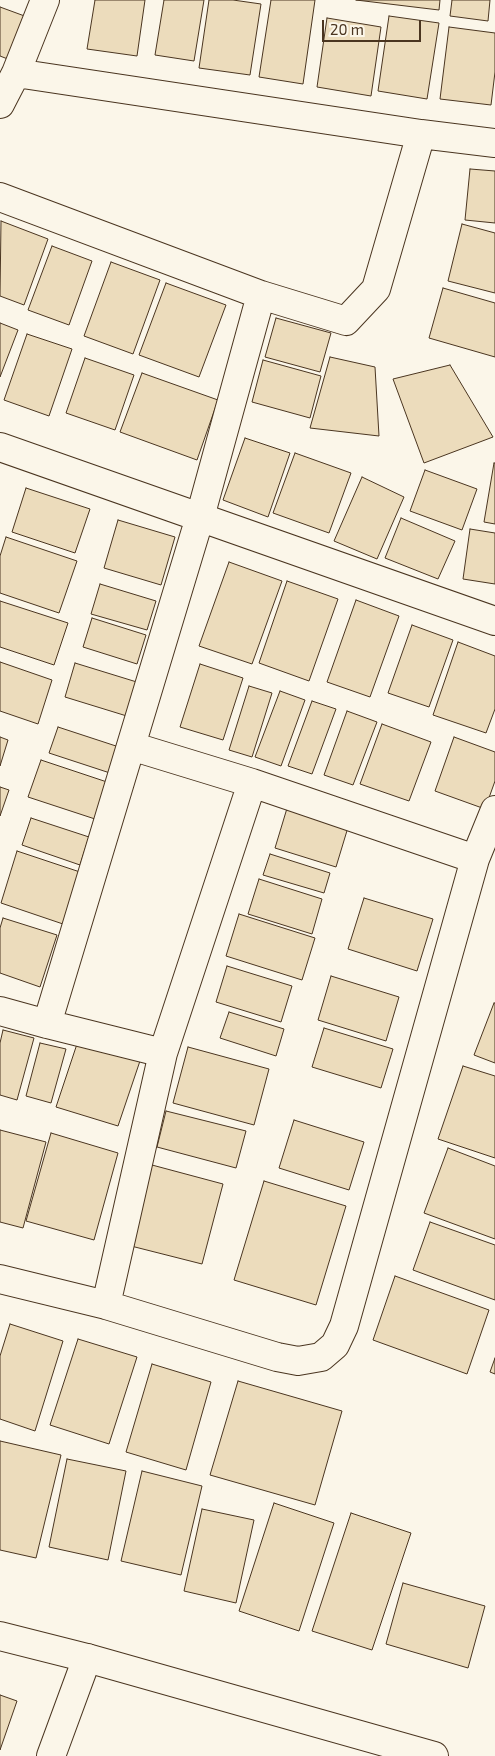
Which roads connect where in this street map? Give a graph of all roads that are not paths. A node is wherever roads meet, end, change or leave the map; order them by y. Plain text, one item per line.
1 (45, 0) edge
2 (16, 73) junction
3 (0, 104) edge
4 (421, 134) junction
5 (495, 143) edge
6 (0, 197) edge
7 (262, 294) junction
8 (0, 448) edge
9 (200, 517) junction
10 (495, 621) edge
11 (131, 746) junction
12 (252, 783) junction
13 (495, 810) edge
14 (475, 859) junction
15 (0, 1011) edge
16 (47, 1024) junction
17 (163, 1053) junction
18 (0, 1279) edge
19 (106, 1305) junction
20 (0, 1636) edge
21 (87, 1658) junction
22 (52, 1756) edge
23 (434, 1756) edge

1 - 2 street
2 - 3 street
2 - 4 street
4 - 5 street
4 - 7 street
6 - 7 street
7 - 9 street
8 - 9 street
9 - 10 street
9 - 11 street
11 - 12 street
11 - 16 street
12 - 14 street
12 - 17 street
13 - 14 street
14 - 19 street
15 - 16 street
16 - 17 street
17 - 19 street
18 - 19 street
20 - 21 street
21 - 22 street
21 - 23 street

